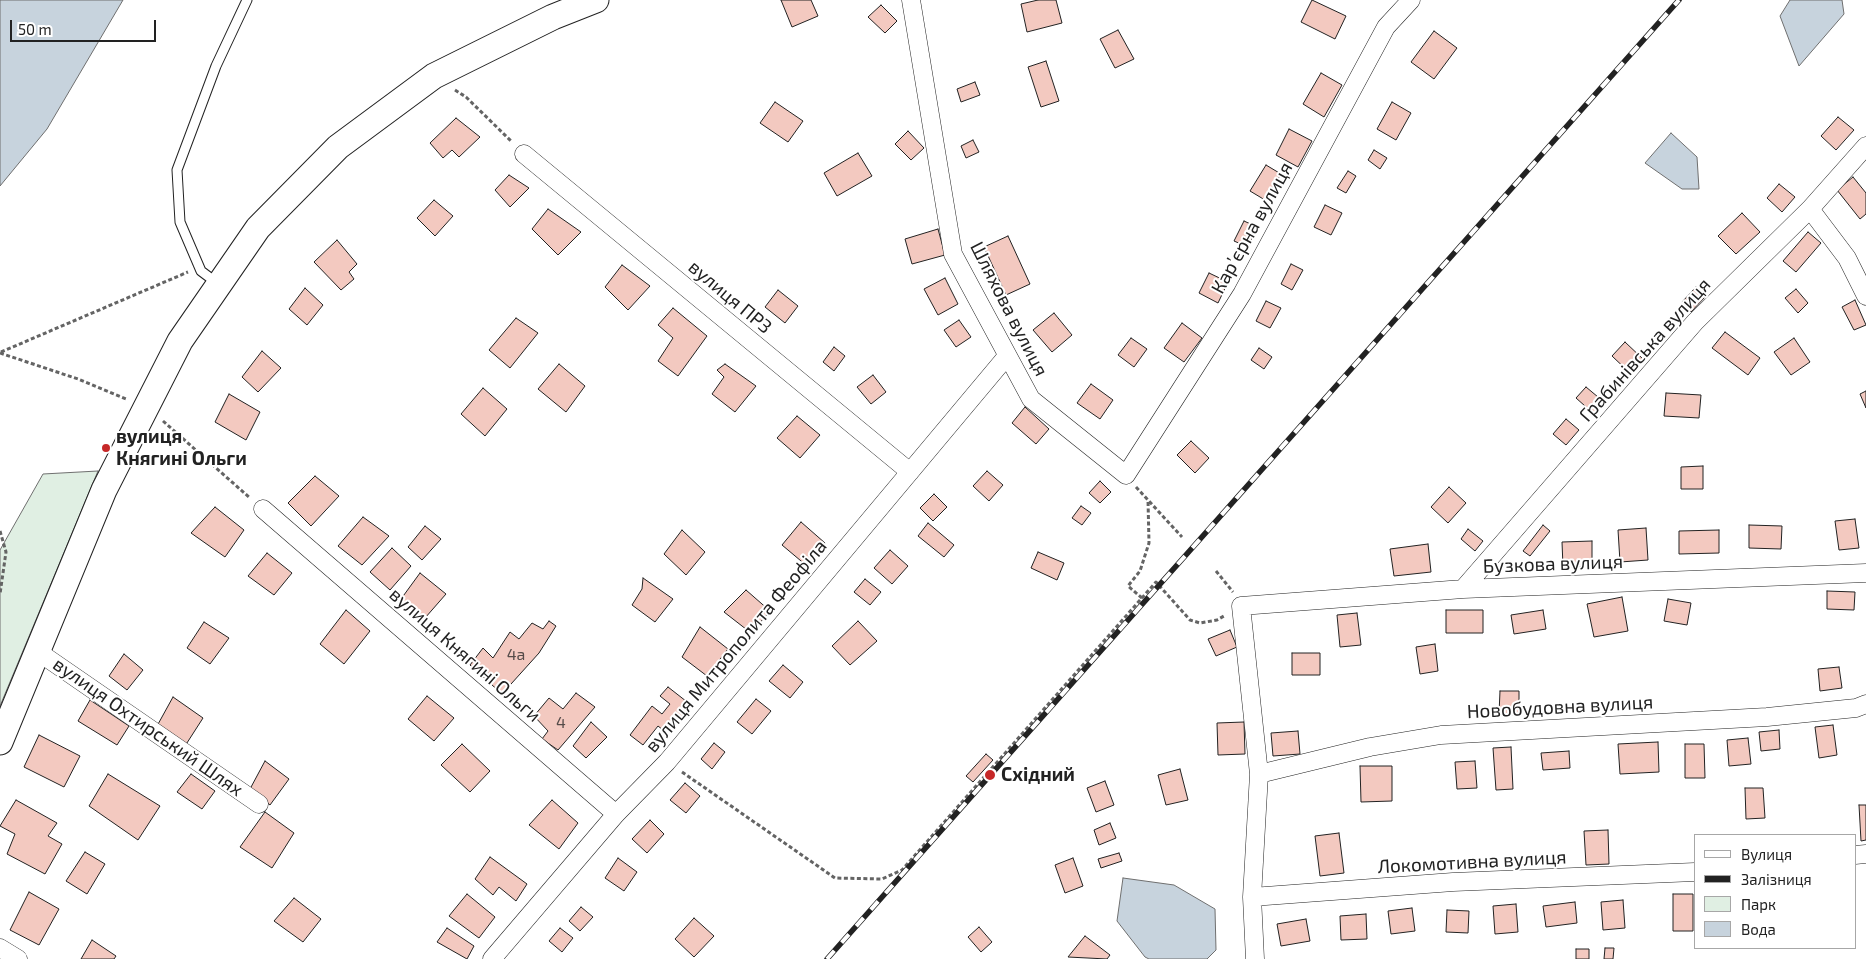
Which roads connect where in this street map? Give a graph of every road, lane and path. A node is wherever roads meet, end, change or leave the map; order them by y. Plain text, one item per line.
1 (247, 0) edge
2 (596, 0) edge
3 (911, 0) edge
4 (1411, 0) edge
5 (466, 97) dead end
6 (1866, 146) edge
7 (524, 154) joint
8 (1810, 209) junction
9 (210, 278) junction
10 (1866, 296) edge
11 (0, 353) edge
12 (1007, 356) junction
13 (146, 407) junction
14 (910, 472) junction
15 (1126, 475) junction
16 (1148, 500) junction
17 (263, 508) joint
18 (0, 531) edge
19 (1182, 537) dead end
20 (1216, 571) dead end
21 (1866, 573) edge
22 (1464, 589) junction
23 (0, 594) edge
24 (1142, 598) junction
25 (1241, 606) junction
26 (38, 651) junction
27 (1866, 704) edge
28 (0, 742) edge
29 (667, 762) junction
30 (1259, 774) junction
31 (259, 804) dead end
32 (616, 814) junction
33 (1694, 872) edge
34 (1252, 897) junction
35 (0, 948) edge
36 (18, 959) edge
37 (492, 959) edge
38 (1254, 959) edge

1 - 9 lane
2 - 9 main road, вулиця Охтирський Шлях
3 - 12 street, Шляхова вулиця
4 - 15 street, Карʼєрна вулиця
5 - 7 path
6 - 8 street, Грабинівська вулиця
7 - 14 street, вулиця ПРЗ
8 - 10 street
8 - 22 street, Грабинівська вулиця
9 - 11 path
9 - 13 main road, вулиця Охтирський Шлях
11 - 13 path
12 - 14 street, вулиця Митрополита Феофіла
12 - 15 street, Шляхова вулиця
13 - 17 path
13 - 26 main road, вулиця Охтирський Шлях
14 - 29 street, вулиця Митрополита Феофіла
15 - 16 path
16 - 19 path
16 - 24 path
17 - 32 street, вулиця Княгині Ольги
18 - 23 path
20 - 25 path
21 - 22 street, Бузкова вулиця
22 - 25 street, Бузкова вулиця
24 - 25 path
24 - 29 path
25 - 30 street
26 - 28 main road, вулиця Охтирський Шлях
26 - 31 street, вулиця Охтирський Шлях
27 - 30 street, Новобудовна вулиця
29 - 32 street, вулиця Митрополита Феофіла
30 - 34 street
32 - 37 street, вулиця Митрополита Феофіла
33 - 34 street, Локомотивна вулиця
34 - 38 street
35 - 36 street

